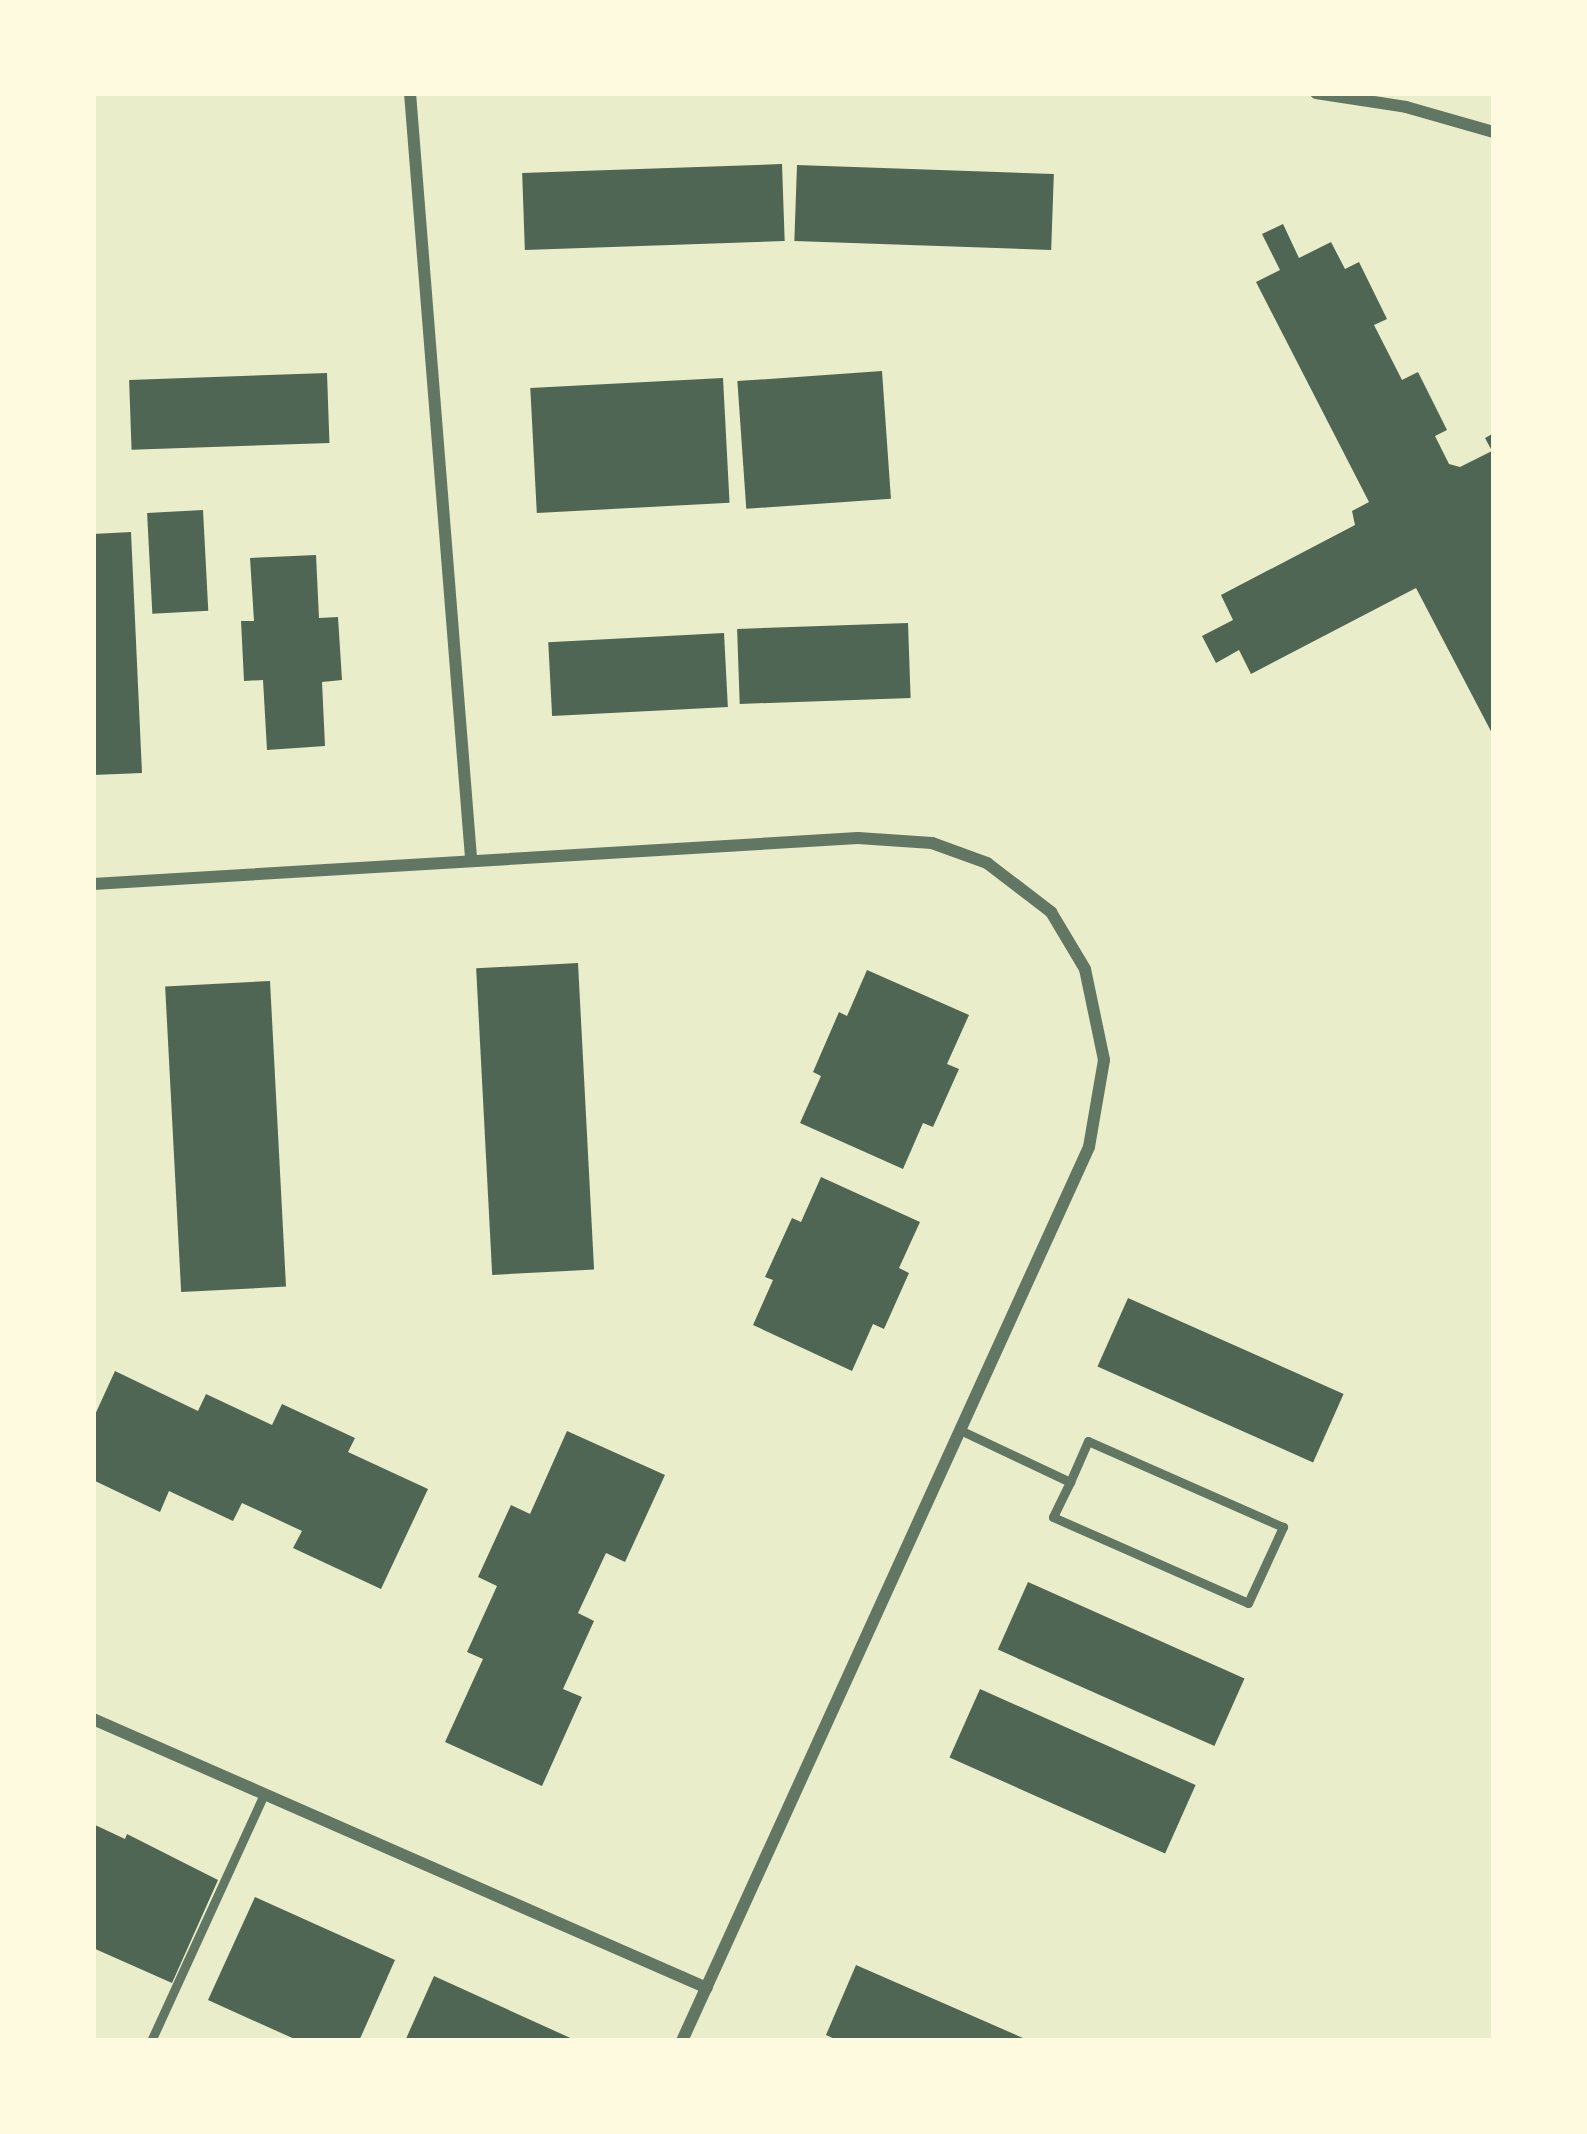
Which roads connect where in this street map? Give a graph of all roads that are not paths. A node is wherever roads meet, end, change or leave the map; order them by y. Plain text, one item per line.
1 (410, 93) edge
2 (1316, 93) edge
3 (1494, 132) edge
4 (471, 857) junction
5 (93, 884) edge
6 (959, 1430) junction
7 (1070, 1481) junction
8 (93, 1719) edge
9 (264, 1794) junction
10 (706, 1988) junction
11 (151, 2041) edge
12 (682, 2041) edge

1 - 4 street
2 - 3 street
4 - 5 street
4 - 6 street
6 - 7 lane
6 - 10 street
7 - 7 lane
8 - 9 street
9 - 10 street
9 - 11 lane
10 - 12 street

